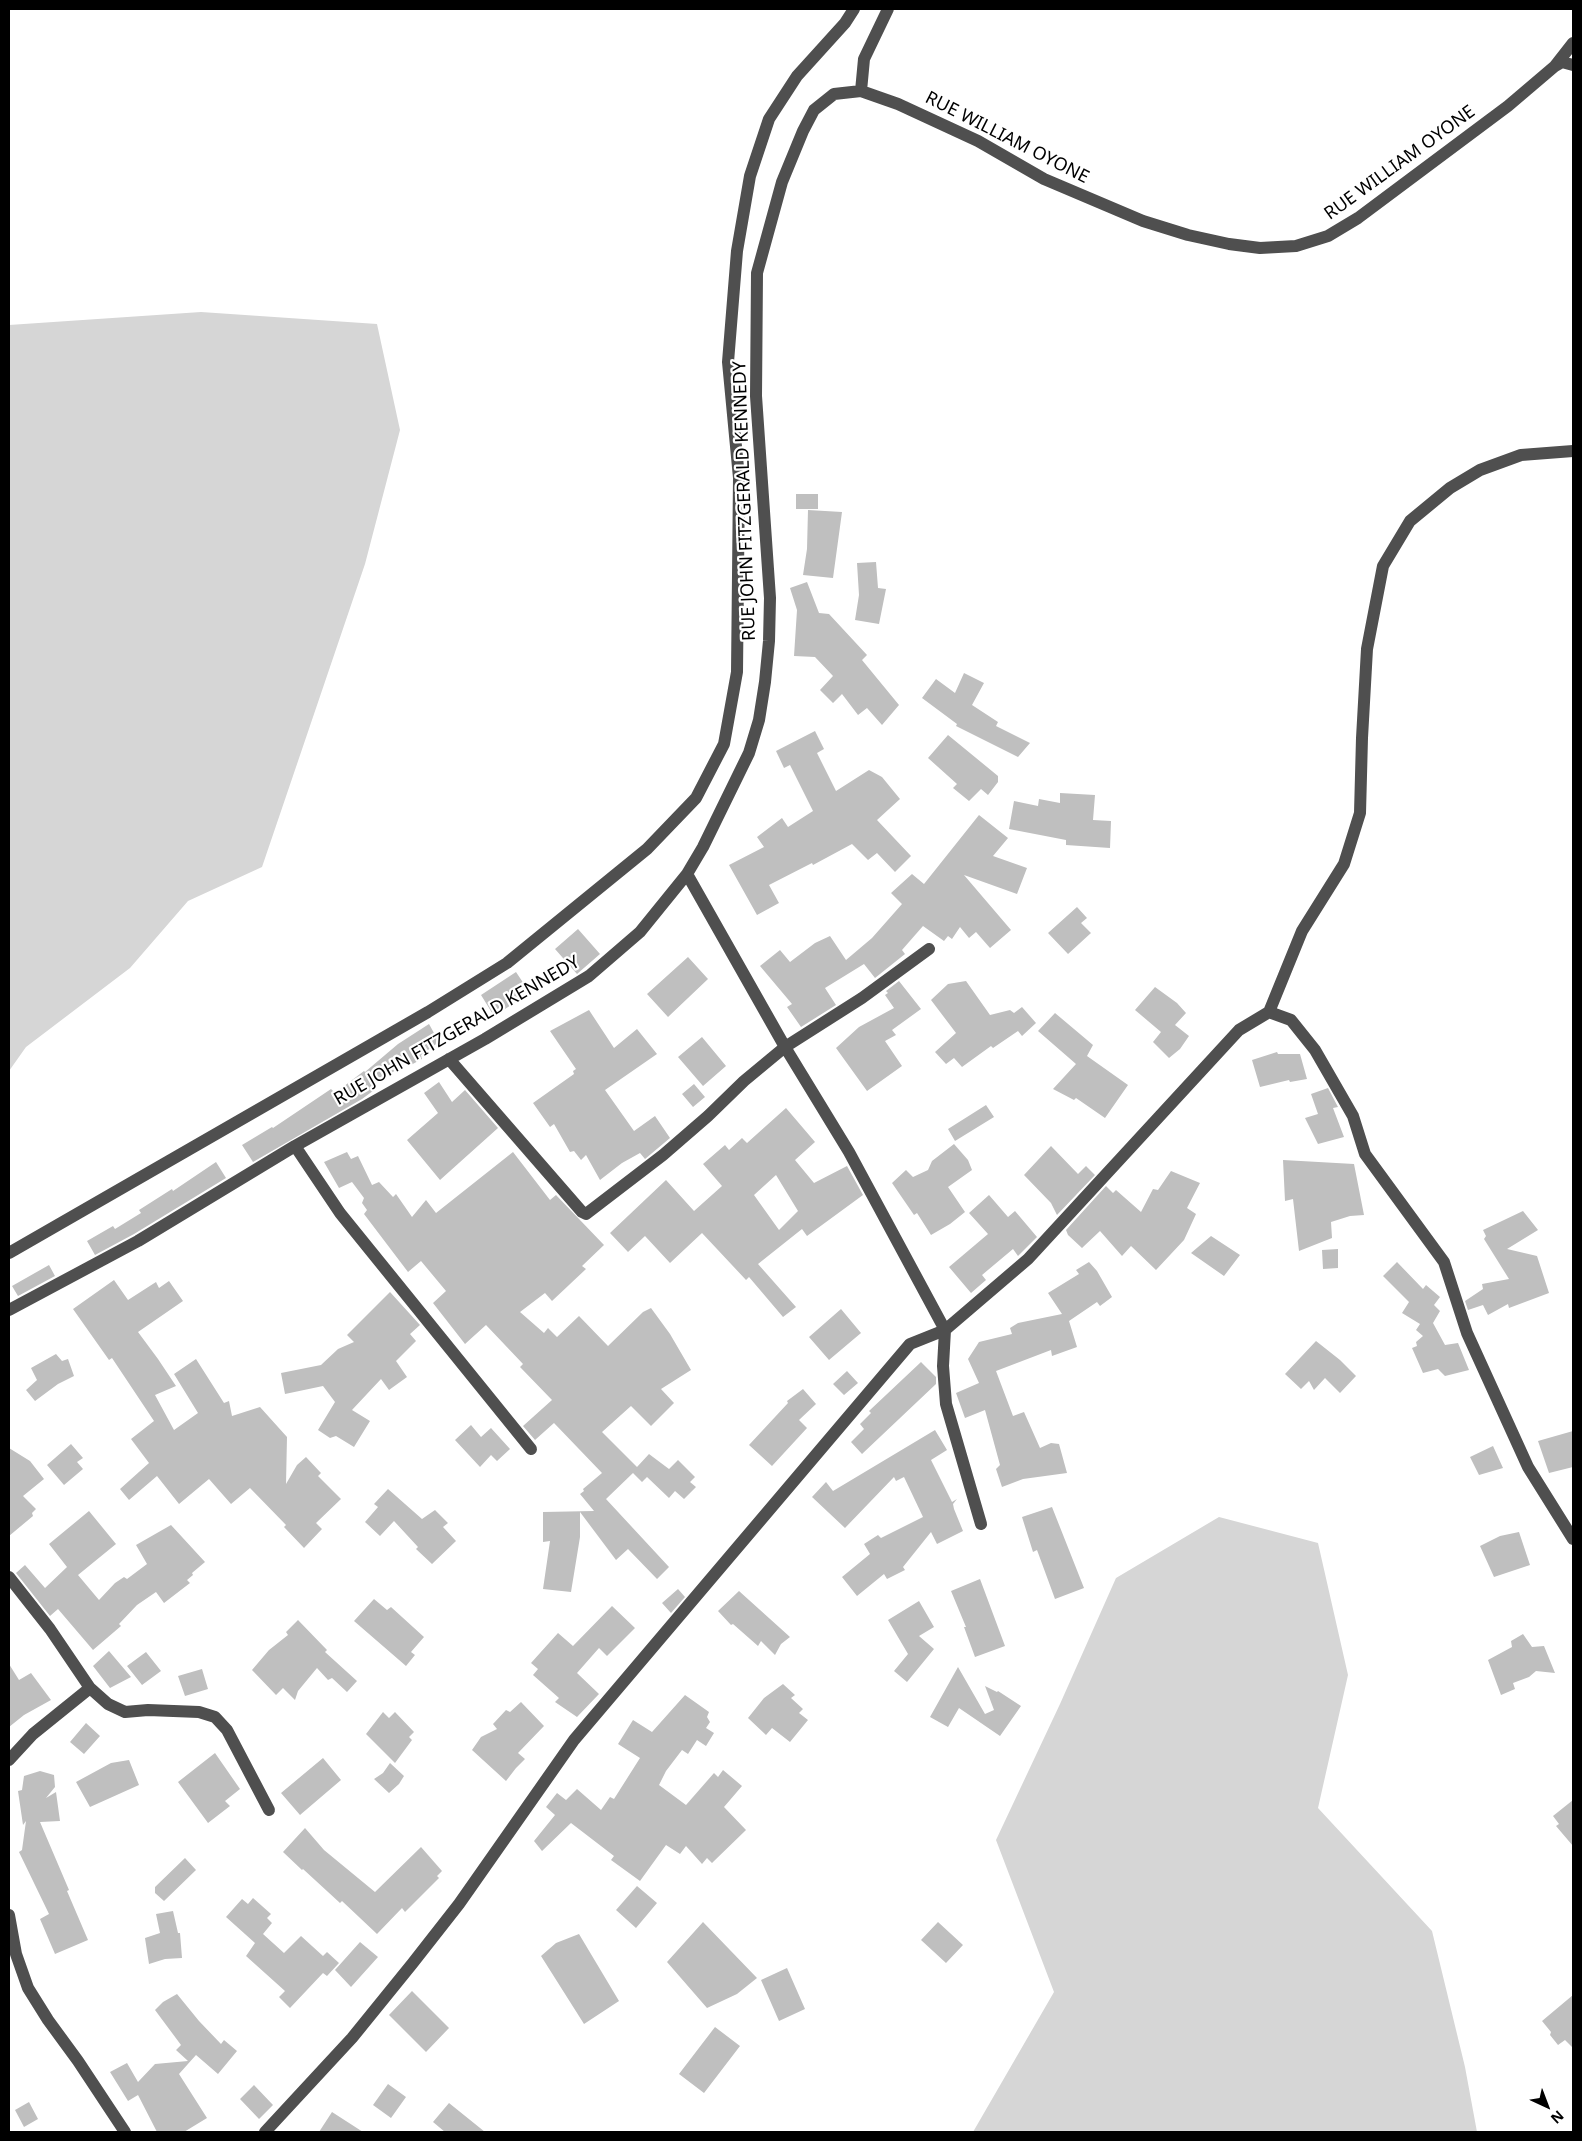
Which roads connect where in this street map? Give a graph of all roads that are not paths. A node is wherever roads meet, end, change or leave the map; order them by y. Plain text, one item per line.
1 (854, 9) edge
2 (888, 9) edge
3 (1573, 43) edge
4 (1573, 65) edge
5 (1555, 66) junction
6 (861, 91) junction
7 (1573, 451) edge
8 (687, 874) junction
9 (929, 948) dead end
10 (1269, 1012) junction
11 (785, 1047) junction
12 (449, 1059) junction
13 (294, 1146) junction
14 (9, 1253) edge
15 (9, 1310) edge
16 (945, 1330) junction
17 (531, 1449) dead end
18 (981, 1524) dead end
19 (1573, 1539) edge
20 (9, 1577) edge
21 (90, 1688) junction
22 (9, 1760) edge
23 (269, 1810) dead end
24 (9, 1915) edge
25 (125, 2132) edge
26 (265, 2132) edge

1 - 14 street
2 - 6 street
3 - 5 street, RUE WILLIAM OYONE
4 - 5 street
5 - 6 street, RUE WILLIAM OYONE
6 - 8 street, RUE JOHN FITZGERALD KENNEDY
7 - 10 street
8 - 11 street
8 - 12 street, RUE JOHN FITZGERALD KENNEDY
9 - 11 street
10 - 16 street
10 - 19 street
11 - 12 street
11 - 16 street
12 - 13 street, RUE JOHN FITZGERALD KENNEDY
13 - 15 street, RUE JOHN FITZGERALD KENNEDY
13 - 17 street
16 - 18 street
16 - 26 street
20 - 21 street
21 - 22 street
21 - 23 street
24 - 25 street

